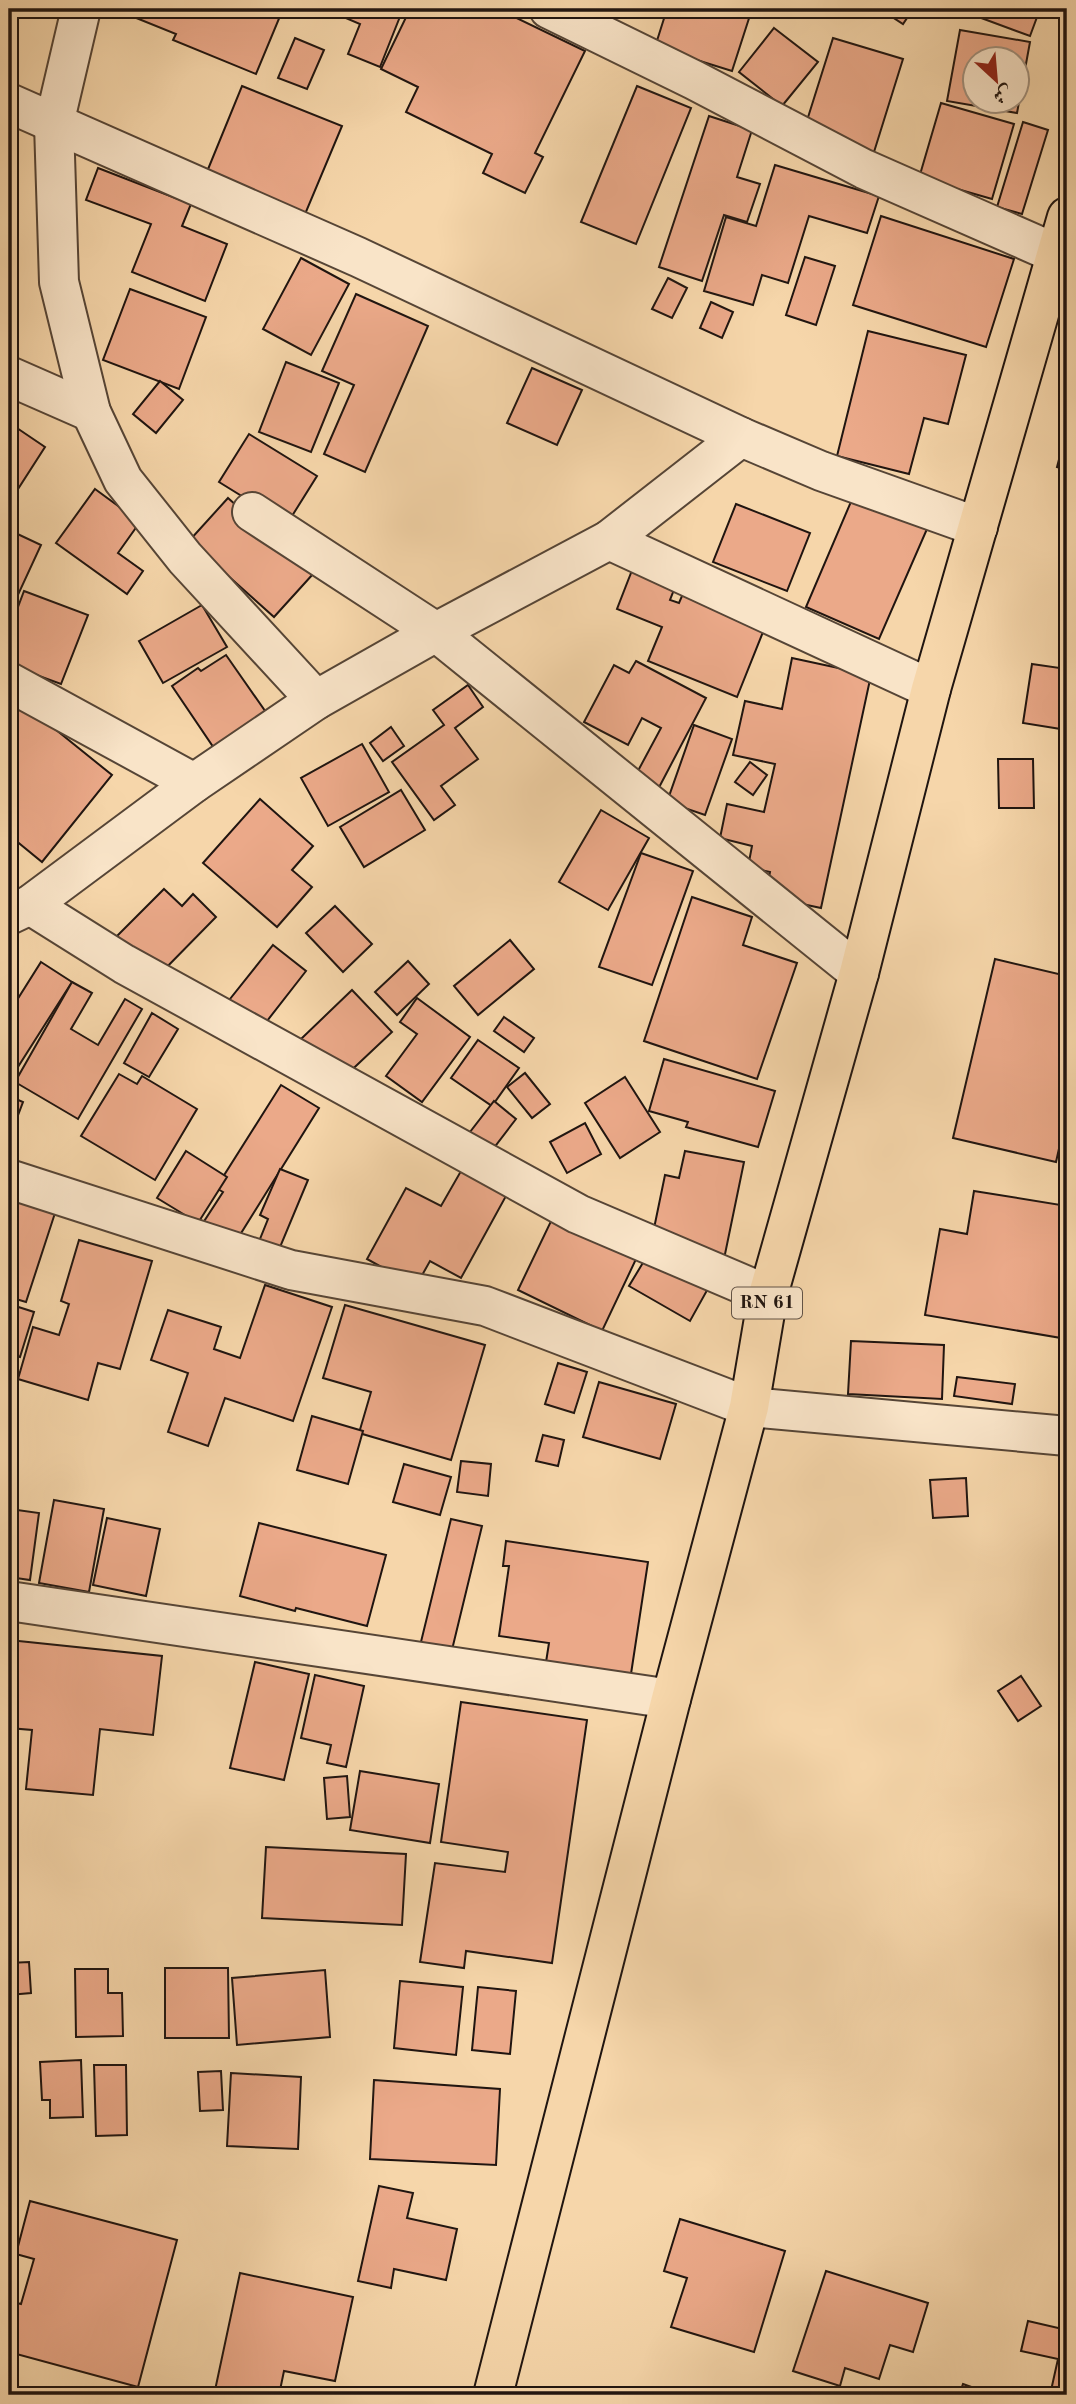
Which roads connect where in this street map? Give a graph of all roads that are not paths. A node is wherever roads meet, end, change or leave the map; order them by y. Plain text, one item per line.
1 (81, 9) edge
2 (550, 9) edge
3 (9, 103) edge
4 (54, 124) junction
5 (1067, 217) edge
6 (1057, 254) junction
7 (9, 376) edge
8 (91, 412) junction
9 (741, 437) junction
10 (251, 512) dead end
11 (978, 527) junction
12 (609, 540) junction
13 (436, 632) junction
14 (9, 682) edge
15 (931, 689) junction
16 (316, 700) junction
17 (194, 783) junction
18 (19, 910) edge
19 (859, 973) junction
20 (9, 1179) edge
21 (768, 1295) junction
22 (749, 1407) junction
23 (1067, 1436) edge
24 (9, 1601) edge
25 (671, 1699) junction
26 (493, 2395) edge

1 - 4 street
2 - 6 street
3 - 4 street
4 - 8 street
4 - 9 street
5 - 6 main road, RN 61
6 - 11 main road, RN 61
7 - 8 street
8 - 16 street
9 - 11 street
9 - 12 street
10 - 13 street
11 - 15 main road, RN 61
12 - 13 street
12 - 15 street
13 - 16 street
13 - 19 street
14 - 17 street
15 - 19 main road, RN 61
16 - 17 street
17 - 18 street
18 - 21 street
19 - 21 main road, RN 61
20 - 22 street
21 - 22 main road, RN 61
22 - 23 street
22 - 25 main road, RN 61
24 - 25 street
25 - 26 main road, RN 61

